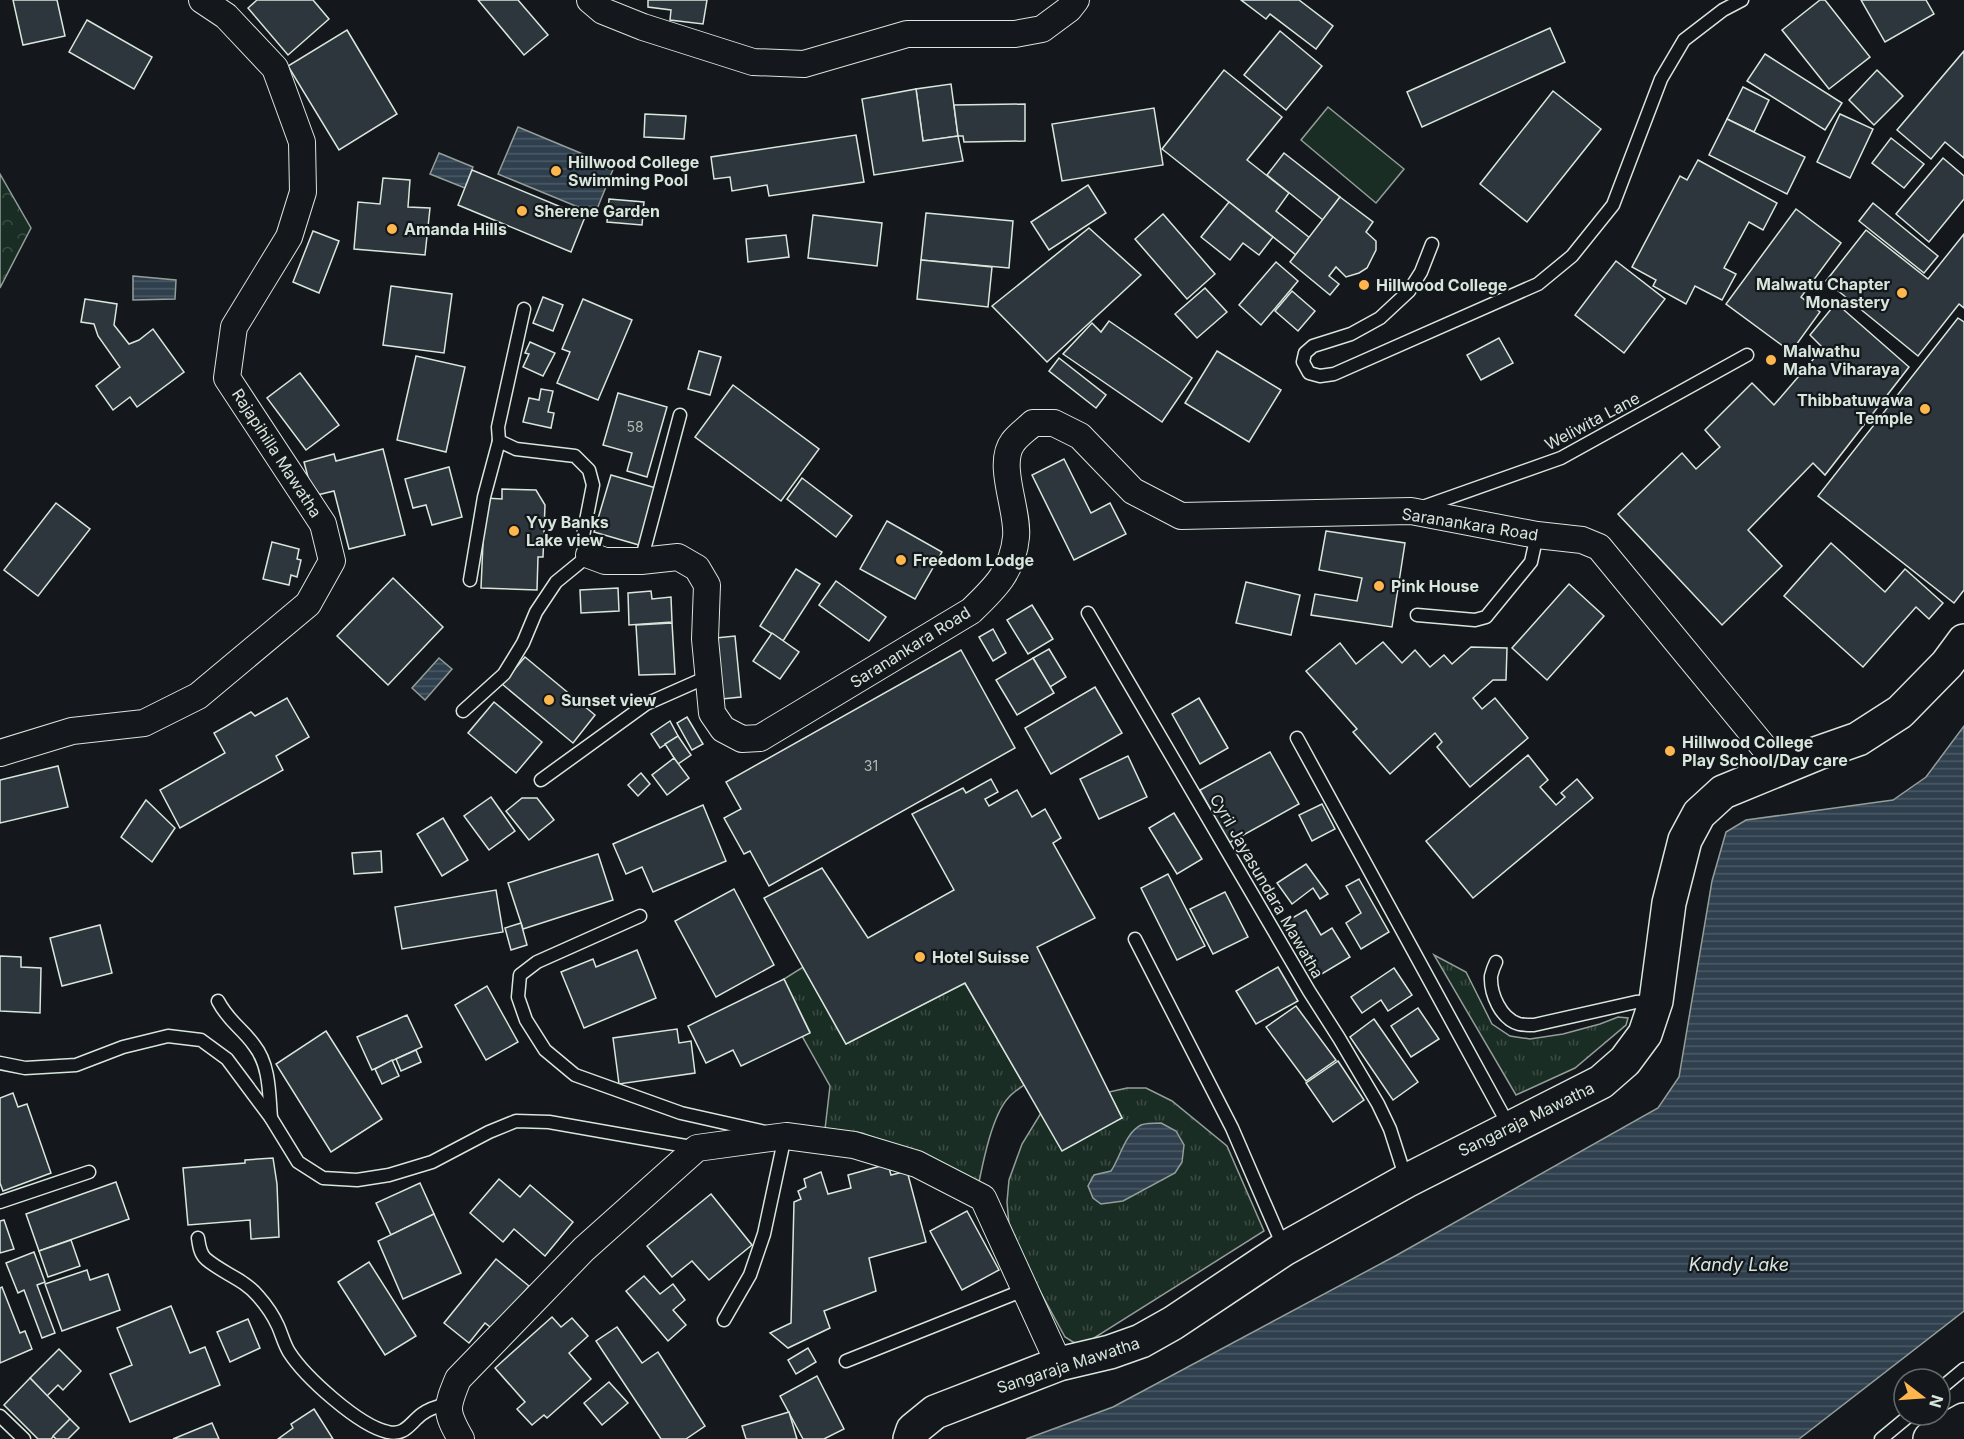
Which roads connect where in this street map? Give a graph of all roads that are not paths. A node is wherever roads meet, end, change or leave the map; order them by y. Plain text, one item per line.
1 (202, 0) edge
2 (590, 0) edge
3 (1076, 0) edge
4 (1742, 0) edge
5 (1432, 244) dead end
6 (524, 309) dead end
7 (1747, 355) dead end
8 (680, 415) dead end
9 (499, 441) junction
10 (1411, 511) junction
11 (1537, 535) junction
12 (589, 555) junction
13 (640, 561) junction
14 (470, 580) dead end
15 (1088, 614) dead end
16 (1418, 615) dead end
17 (1964, 641) edge
18 (707, 677) junction
19 (463, 711) dead end
20 (1297, 738) dead end
21 (0, 753) edge
22 (1781, 768) junction
23 (541, 780) dead end
24 (640, 916) dead end
25 (1135, 939) dead end
26 (1496, 962) dead end
27 (218, 1001) dead end
28 (1656, 1001) junction
29 (0, 1063) edge
30 (271, 1118) junction
31 (1510, 1127) junction
32 (786, 1136) junction
33 (697, 1148) junction
34 (88, 1172) dead end
35 (1406, 1181) junction
36 (0, 1202) edge
37 (198, 1238) dead end
38 (1284, 1249) junction
39 (1024, 1290) junction
40 (724, 1320) dead end
41 (846, 1361) dead end
42 (1059, 1364) junction
43 (1964, 1369) edge
44 (1952, 1379) edge
45 (447, 1404) junction
46 (0, 1416) edge
47 (1964, 1420) edge
48 (1896, 1427) edge
49 (24, 1439) edge
50 (461, 1439) edge
51 (910, 1439) edge
52 (1881, 1439) edge
53 (1930, 1439) edge

1 - 21 street, Rajapihilla Mawatha
2 - 3 street
4 - 5 lane
6 - 9 lane
7 - 10 lane, Weliwita Lane
8 - 13 lane
9 - 12 lane
9 - 14 lane
10 - 11 street, Saranankara Road
10 - 18 street, Saranankara Road
11 - 16 lane
11 - 22 street, Saranankara Road
12 - 13 street, Saranankara Road
12 - 19 lane
13 - 18 street, Saranankara Road
15 - 35 lane, Cyril Jayasundara Mawatha
17 - 22 main road, Sangaraja Mawatha
18 - 23 lane
20 - 31 lane
22 - 28 main road, Sangaraja Mawatha
24 - 32 lane
25 - 38 lane
26 - 28 lane
27 - 30 lane
28 - 31 main road, Sangaraja Mawatha
29 - 30 lane
30 - 33 lane
31 - 35 main road, Sangaraja Mawatha
32 - 33 street
32 - 39 street
32 - 40 lane
33 - 45 street
34 - 36 lane
35 - 38 main road, Sangaraja Mawatha
37 - 45 lane
38 - 42 main road, Sangaraja Mawatha
39 - 41 lane
39 - 42 street
42 - 51 main road, Sangaraja Mawatha
43 - 44 lane
45 - 50 street
46 - 49 lane
47 - 53 main road
48 - 52 lane

